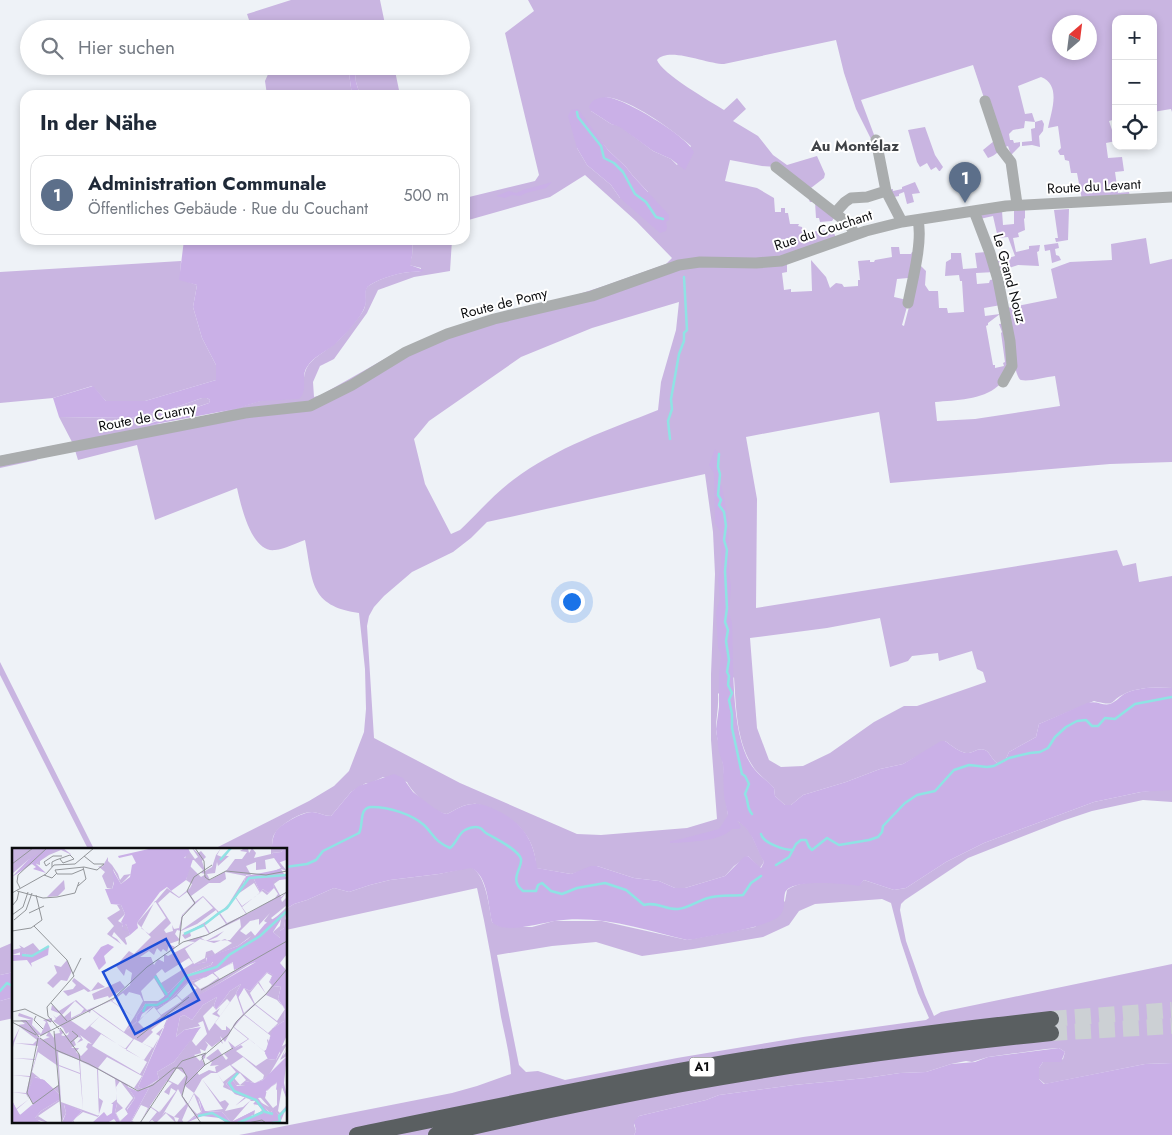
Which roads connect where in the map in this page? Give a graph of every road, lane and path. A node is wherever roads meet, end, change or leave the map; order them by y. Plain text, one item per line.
1 (985, 101) dead end
2 (876, 140) dead end
3 (776, 167) dead end
4 (886, 191) junction
5 (1172, 197) edge
6 (1017, 204) junction
7 (974, 211) junction
8 (835, 213) junction
9 (918, 221) junction
10 (902, 222) junction
11 (855, 234) junction
12 (726, 262) joint
13 (908, 303) dead end
14 (1003, 382) dead end
15 (300, 408) joint
16 (0, 461) edge
17 (357, 1135) edge
18 (436, 1135) edge

1 - 6 street
2 - 4 street
3 - 8 street
4 - 8 street
4 - 10 street
5 - 6 street, Route du Levant
6 - 7 street, Rue du Couchant
7 - 9 street, Rue du Couchant
7 - 14 street, Le Grand Nouz
8 - 11 street
9 - 10 street, Rue du Couchant
9 - 13 street
10 - 11 street, Rue du Couchant
11 - 12 street, Rue du Couchant
12 - 15 street, Route de Pomy
15 - 16 street, Route de Cuarny
17 - 18 highway, A1

